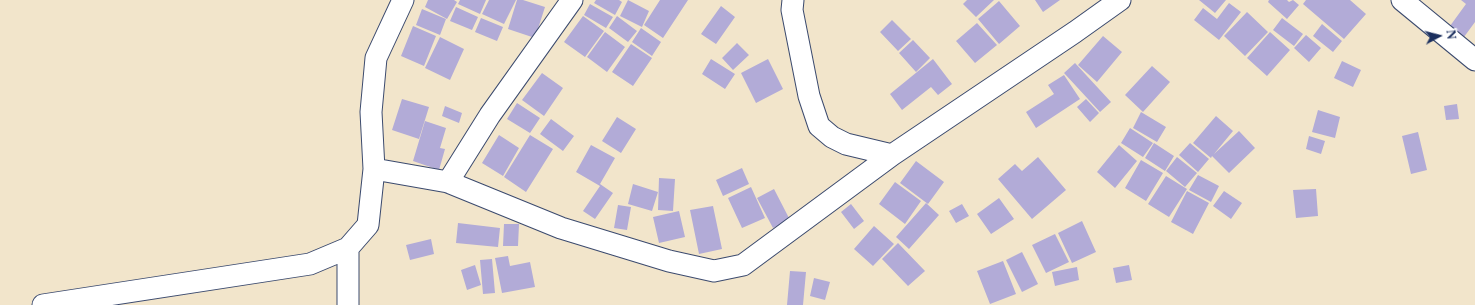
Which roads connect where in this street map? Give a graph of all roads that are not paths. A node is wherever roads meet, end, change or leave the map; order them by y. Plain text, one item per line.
1 (403, 0) edge
2 (572, 0) edge
3 (793, 0) edge
4 (1402, 0) edge
5 (1116, 1) edge
6 (1475, 60) edge
7 (892, 155) junction
8 (374, 169) junction
9 (448, 182) junction
10 (348, 248) junction
11 (43, 305) edge
12 (348, 305) edge

1 - 8 street
2 - 9 street
3 - 7 street
4 - 6 street
5 - 7 street
7 - 9 street
8 - 9 street
8 - 10 street
10 - 11 street
10 - 12 street

